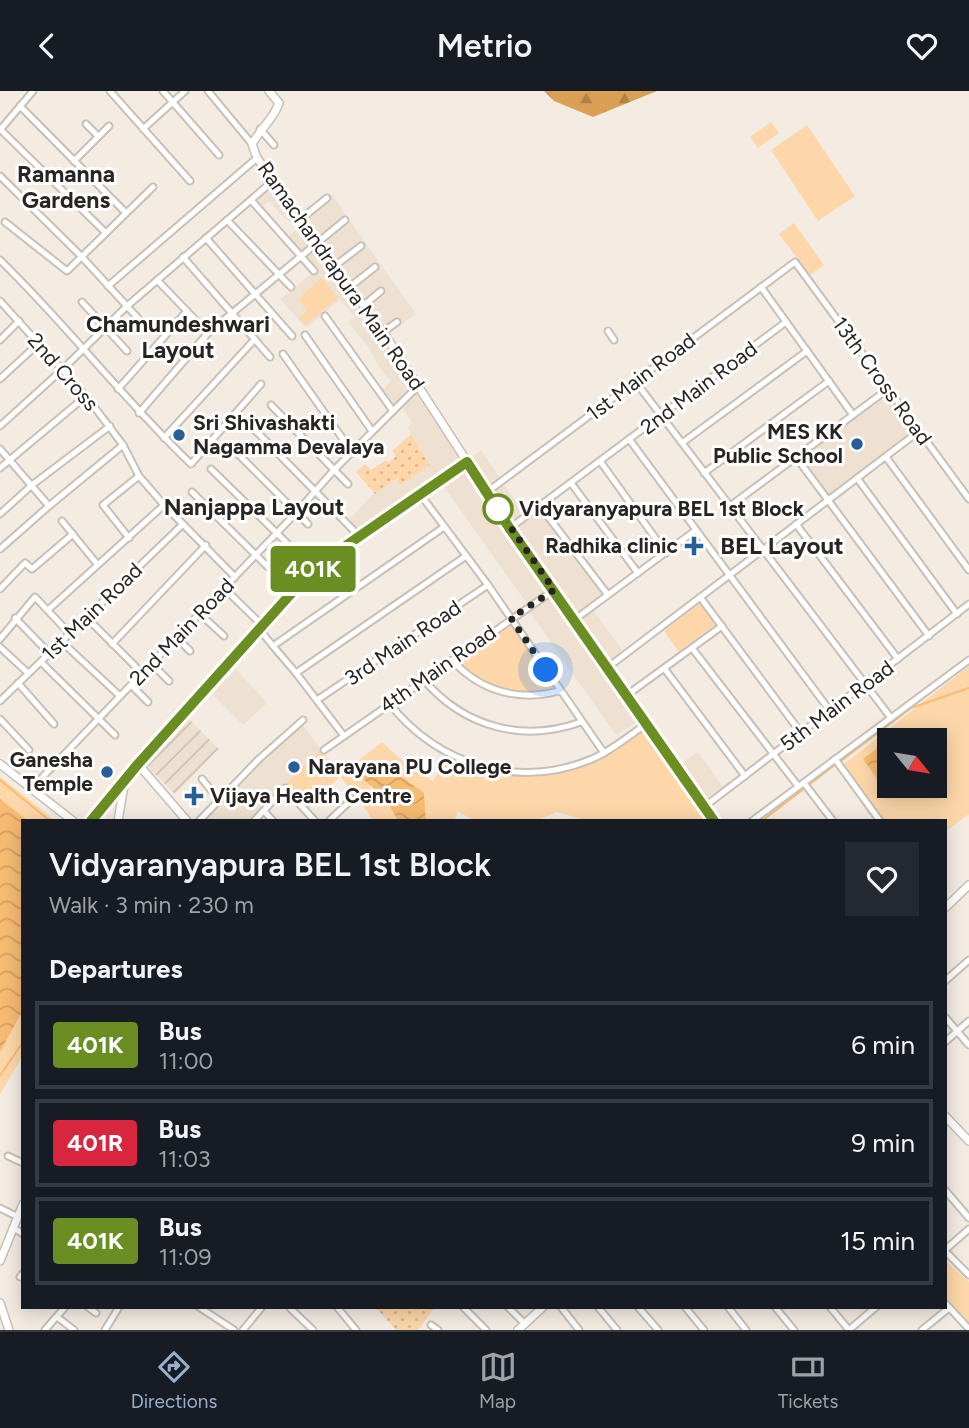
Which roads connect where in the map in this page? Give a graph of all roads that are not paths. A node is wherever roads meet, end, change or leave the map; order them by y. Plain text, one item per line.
1 (33, 91) edge
2 (110, 91) edge
3 (163, 91) edge
4 (185, 91) edge
5 (208, 91) edge
6 (269, 91) edge
7 (173, 102) junction
8 (20, 107) junction
9 (86, 124) dead end
10 (109, 126) dead end
11 (143, 129) junction
12 (260, 129) junction
13 (0, 130) edge
14 (98, 136) junction
15 (252, 144) junction
16 (274, 145) dead end
17 (219, 155) dead end
18 (257, 158) junction
19 (74, 161) junction
20 (0, 176) edge
21 (274, 180) junction
22 (190, 181) dead end
23 (153, 187) dead end
24 (327, 198) dead end
25 (251, 200) junction
26 (126, 213) junction
27 (302, 218) junction
28 (227, 220) junction
29 (345, 220) dead end
30 (5, 222) dead end
31 (106, 233) junction
32 (206, 238) junction
33 (319, 241) junction
34 (360, 246) dead end
35 (301, 256) junction
36 (82, 257) junction
37 (183, 257) junction
38 (0, 260) edge
39 (795, 262) joint
40 (336, 265) junction
41 (375, 267) dead end
42 (314, 271) dead end
43 (278, 275) junction
44 (157, 280) junction
45 (108, 286) junction
46 (351, 286) junction
47 (291, 287) dead end
48 (761, 288) junction
49 (382, 291) dead end
50 (256, 293) junction
51 (0, 301) edge
52 (82, 302) dead end
53 (364, 305) junction
54 (126, 307) junction
55 (187, 311) junction
56 (232, 312) junction
57 (325, 316) dead end
58 (19, 321) junction
59 (397, 322) dead end
60 (786, 322) junction
61 (105, 327) junction
62 (146, 327) dead end
63 (608, 331) dead end
64 (383, 332) junction
65 (208, 333) junction
66 (305, 335) dead end
67 (292, 336) dead end
68 (255, 339) junction
69 (0, 340) edge
70 (614, 340) dead end
71 (39, 343) junction
72 (84, 349) junction
73 (127, 351) dead end
74 (807, 351) junction
75 (283, 353) dead end
76 (270, 357) dead end
77 (63, 369) junction
78 (0, 379) edge
79 (635, 381) junction
80 (829, 381) junction
81 (261, 384) dead end
82 (419, 385) junction
83 (118, 389) junction
84 (888, 389) junction
85 (86, 396) junction
86 (271, 405) dead end
87 (393, 411) junction
88 (139, 413) junction
89 (235, 414) junction
90 (661, 415) junction
91 (853, 415) junction
92 (0, 426) edge
93 (110, 426) junction
94 (372, 431) junction
95 (919, 432) junction
96 (164, 438) junction
97 (629, 439) junction
98 (682, 443) junction
99 (123, 445) junction
100 (232, 448) dead end
101 (0, 449) edge
102 (352, 453) junction
103 (796, 457) junction
104 (886, 457) junction
105 (9, 459) junction
106 (600, 461) junction
107 (467, 462) junction
108 (0, 468) edge
109 (211, 469) dead end
110 (334, 470) junction
111 (705, 473) junction
112 (139, 476) junction
113 (857, 478) junction
114 (571, 483) junction
115 (348, 484) dead end
116 (32, 485) junction
117 (315, 491) junction
118 (192, 492) dead end
119 (487, 492) junction
120 (420, 494) junction
121 (969, 499) edge
122 (828, 500) junction
123 (164, 505) junction
124 (49, 506) junction
125 (540, 506) junction
126 (730, 506) junction
127 (296, 513) junction
128 (0, 514) edge
129 (62, 521) dead end
130 (183, 524) junction
131 (309, 524) dead end
132 (796, 524) junction
133 (444, 527) junction
134 (510, 529) junction
135 (696, 530) junction
136 (277, 533) junction
137 (73, 534) junction
138 (359, 536) junction
139 (129, 538) junction
140 (206, 545) junction
141 (292, 548) dead end
142 (0, 549) edge
143 (763, 550) junction
144 (666, 553) junction
145 (255, 555) junction
146 (466, 556) junction
147 (97, 564) junction
148 (268, 567) dead end
149 (969, 570) edge
150 (638, 573) junction
151 (731, 574) junction
152 (235, 577) junction
153 (488, 585) junction
154 (224, 588) junction
155 (0, 589) edge
156 (554, 590) junction
157 (608, 595) junction
158 (701, 597) junction
159 (969, 604) edge
160 (48, 610) junction
161 (200, 613) junction
162 (957, 614) junction
163 (16, 618) junction
164 (87, 618) junction
165 (511, 618) junction
166 (574, 620) junction
167 (722, 626) junction
168 (262, 628) junction
169 (71, 634) junction
170 (224, 636) dead end
171 (929, 636) junction
172 (176, 637) junction
173 (0, 639) edge
174 (62, 642) junction
175 (112, 644) junction
176 (274, 646) junction
177 (0, 647) edge
178 (692, 648) junction
179 (190, 651) dead end
180 (49, 653) junction
181 (898, 659) junction
182 (452, 660) junction
183 (969, 660) edge
184 (40, 662) junction
185 (151, 663) junction
186 (607, 668) junction
187 (664, 668) junction
188 (28, 673) junction
189 (142, 673) junction
190 (296, 673) junction
191 (424, 680) junction
192 (169, 681) dead end
193 (18, 683) junction
194 (865, 684) junction
195 (131, 685) junction
196 (559, 691) junction
197 (627, 695) junction
198 (120, 696) junction
199 (0, 701) edge
200 (317, 701) junction
201 (148, 702) dead end
202 (389, 703) junction
203 (830, 711) junction
204 (891, 718) junction
205 (0, 719) edge
206 (98, 719) junction
207 (303, 720) dead end
208 (582, 722) junction
209 (54, 724) dead end
210 (646, 724) junction
211 (801, 733) junction
212 (115, 735) dead end
213 (344, 736) junction
214 (29, 750) dead end
215 (324, 750) dead end
216 (604, 753) junction
217 (774, 754) junction
218 (138, 764) junction
219 (838, 764) junction
220 (0, 767) edge
221 (745, 776) junction
222 (125, 778) junction
223 (202, 779) dead end
224 (805, 787) junction
225 (32, 788) junction
226 (352, 799) dead end
227 (219, 800) junction
228 (704, 807) junction
229 (264, 811) junction
230 (65, 819) edge
231 (71, 819) edge
232 (94, 819) edge
233 (118, 819) edge
234 (185, 819) edge
235 (201, 819) edge
236 (256, 819) edge
237 (271, 819) edge
238 (313, 819) edge
239 (330, 819) edge
240 (713, 819) edge
241 (755, 819) edge
242 (831, 819) edge
243 (879, 819) edge
244 (969, 885) edge
245 (947, 906) edge
246 (969, 960) edge
247 (947, 979) edge
248 (947, 1019) edge
249 (969, 1021) edge
250 (957, 1031) junction
251 (947, 1040) edge
252 (969, 1045) edge
253 (947, 1118) edge
254 (969, 1141) edge
255 (8, 1156) dead end
256 (21, 1162) edge
257 (947, 1191) edge
258 (0, 1208) edge
259 (21, 1209) edge
260 (18, 1217) junction
261 (969, 1218) edge
262 (14, 1228) junction
263 (969, 1229) edge
264 (21, 1233) edge
265 (947, 1248) edge
266 (947, 1252) edge
267 (0, 1261) edge
268 (969, 1275) edge
269 (0, 1303) edge
270 (947, 1305) edge
271 (63, 1309) edge
272 (91, 1309) edge
273 (118, 1309) edge
274 (202, 1309) edge
275 (291, 1309) edge
276 (339, 1309) edge
277 (465, 1309) edge
278 (510, 1309) edge
279 (541, 1309) edge
280 (563, 1309) edge
281 (600, 1309) edge
282 (640, 1309) edge
283 (687, 1309) edge
284 (730, 1309) edge
285 (777, 1309) edge
286 (832, 1309) edge
287 (874, 1309) edge
288 (943, 1309) edge
289 (260, 1310) edge
290 (96, 1313) dead end
291 (2, 1315) edge
292 (57, 1317) junction
293 (525, 1324) junction
294 (431, 1325) dead end
295 (969, 1329) edge
296 (9, 1330) edge
297 (46, 1330) edge
298 (74, 1330) edge
299 (105, 1330) edge
300 (234, 1330) edge
301 (243, 1330) edge
302 (313, 1330) edge
303 (356, 1330) edge
304 (438, 1330) edge
305 (486, 1330) edge
306 (518, 1330) edge
307 (579, 1330) edge
308 (617, 1330) edge
309 (658, 1330) edge
310 (704, 1330) edge
311 (746, 1330) edge
312 (794, 1330) edge
313 (849, 1330) edge
314 (922, 1330) edge

1 - 8 street
2 - 11 street
3 - 7 street
4 - 7 street
5 - 15 street
6 - 12 main road, Ramachandrapura Main Road
7 - 11 street
7 - 17 street
8 - 13 street
8 - 19 street
9 - 14 street
10 - 14 street
11 - 22 street
12 - 15 main road, Ramachandrapura Main Road
12 - 16 street
13 - 31 street
14 - 19 street
15 - 18 main road, Ramachandrapura Main Road
18 - 21 main road, Ramachandrapura Main Road
18 - 45 street
19 - 26 street
20 - 36 street
21 - 25 street
21 - 27 main road, Ramachandrapura Main Road
23 - 26 street
24 - 27 street
25 - 28 street
25 - 35 street
26 - 31 street
27 - 33 main road, Ramachandrapura Main Road
28 - 32 street
28 - 43 street
29 - 33 street
30 - 36 street
31 - 36 street
32 - 37 street
32 - 50 street
33 - 35 street
33 - 40 main road, Ramachandrapura Main Road
34 - 40 street
35 - 42 street
35 - 43 street
36 - 45 street
37 - 44 street
37 - 56 street
38 - 72 street
39 - 48 street, 1st Main Road
39 - 84 street, 13th Cross Road
40 - 46 main road, Ramachandrapura Main Road
41 - 46 street
43 - 47 street
43 - 50 street
44 - 54 street
44 - 55 street
45 - 54 street
46 - 53 main road, Ramachandrapura Main Road
48 - 60 street
48 - 79 street, 1st Main Road
49 - 53 street
50 - 56 street
50 - 67 street
51 - 58 street, 2nd Cross
52 - 61 street
53 - 64 main road, Ramachandrapura Main Road
54 - 61 street
54 - 62 street
55 - 65 street
55 - 83 street
56 - 65 street
56 - 68 street
57 - 87 street
58 - 69 street
58 - 71 street, 2nd Cross
59 - 64 street
60 - 74 street
60 - 90 street, 2nd Main Road
61 - 72 street
61 - 73 street
63 - 70 street
64 - 82 main road, Ramachandrapura Main Road
65 - 88 street
66 - 94 street
68 - 76 street
68 - 96 street
71 - 77 street, 2nd Cross
71 - 78 street
72 - 77 street
72 - 83 street
74 - 80 street
74 - 98 street
75 - 102 street
77 - 85 street, 2nd Cross
77 - 92 street
79 - 90 street
79 - 119 street, 1st Main Road
80 - 91 street
80 - 111 street
81 - 89 street
82 - 87 street, 2nd Main Road
82 - 107 main road, Ramachandrapura Main Road
83 - 88 street
84 - 91 street
84 - 95 street, 13th Cross Road
85 - 93 street, 2nd Cross
85 - 105 street
86 - 110 street
87 - 94 street, 2nd Main Road
88 - 96 street
89 - 96 street
89 - 117 street
90 - 97 street, 2nd Main Road
90 - 98 street
91 - 103 street
93 - 99 street, 2nd Cross
93 - 116 street
94 - 102 street, 2nd Main Road
95 - 104 street
95 - 121 street, 13th Cross Road
97 - 106 street, 2nd Main Road
97 - 135 street
98 - 111 street
99 - 112 street, 2nd Cross
99 - 124 street
100 - 127 street
101 - 105 street
102 - 110 street, 2nd Main Road
103 - 122 street
103 - 126 street
104 - 113 street
104 - 149 street
105 - 108 street
105 - 116 street
106 - 114 street, 2nd Main Road
106 - 144 street
107 - 119 main road, Ramachandrapura Main Road
107 - 120 main road
109 - 136 street
110 - 115 street
110 - 117 street, 2nd Main Road
111 - 126 street
112 - 123 street, 2nd Cross
112 - 139 street
113 - 122 street
113 - 162 street
114 - 125 street, 2nd Main Road
114 - 150 street
116 - 124 street
116 - 128 street
117 - 127 street, 2nd Main Road
117 - 138 street
118 - 145 street
119 - 134 main road, Ramachandrapura Main Road
120 - 133 street
120 - 138 main road
122 - 132 street
122 - 171 street
123 - 130 street, 2nd Cross
123 - 139 street
124 - 142 street
125 - 134 street, 2nd Main Road
125 - 157 street
126 - 143 street
127 - 131 street
127 - 136 street, 2nd Main Road
129 - 137 street
130 - 140 street, 2nd Cross
130 - 164 street, 1st Main Road
132 - 143 street
132 - 181 street
133 - 146 street
133 - 176 street
134 - 156 main road, Ramachandrapura Main Road
135 - 144 street
135 - 151 street
136 - 141 street
136 - 145 street, 2nd Main Road
137 - 147 street
137 - 155 street
138 - 168 main road
139 - 147 street
140 - 152 street, 2nd Cross
140 - 175 street
143 - 151 street
143 - 194 street
144 - 150 street
145 - 148 street
145 - 152 street, 2nd Main Road
146 - 153 street
146 - 190 street
147 - 160 street
150 - 157 street
151 - 158 street
151 - 203 street
152 - 154 street, 2nd Main Road
153 - 165 street
153 - 200 street, 3rd Main Road
154 - 161 street, 2nd Main Road
154 - 168 street
156 - 165 street, 4th Main Road
156 - 166 main road, Ramachandrapura Main Road
157 - 166 street
158 - 167 street
158 - 186 street
159 - 162 street, 5th Main Road
160 - 163 street
160 - 169 street
161 - 170 street
161 - 172 street, 2nd Main Road
162 - 171 street, 5th Main Road
163 - 173 street
163 - 180 street
164 - 169 street, 1st Main Road
164 - 175 street
165 - 182 street, 4th Main Road
165 - 196 street
166 - 186 main road, Ramachandrapura Main Road
167 - 178 street
167 - 211 street
168 - 176 street
168 - 218 main road
169 - 174 street, 1st Main Road
171 - 181 street, 5th Main Road
172 - 179 street
172 - 185 street, 2nd Main Road
174 - 180 street, 1st Main Road
174 - 198 street
175 - 189 street
176 - 190 street
177 - 188 street
178 - 187 street
178 - 217 street
180 - 184 street, 1st Main Road
181 - 194 street, 5th Main Road
182 - 191 street, 4th Main Road
182 - 196 street
183 - 204 street
184 - 188 street, 1st Main Road
184 - 206 street
185 - 189 street, 2nd Main Road
185 - 192 street
186 - 197 main road, Ramachandrapura Main Road
187 - 197 street
187 - 221 street
188 - 193 street, 1st Main Road
189 - 195 street, 2nd Main Road
190 - 200 street
191 - 202 street, 4th Main Road
191 - 208 street
193 - 199 street, 1st Main Road
193 - 209 street
194 - 203 street, 5th Main Road
194 - 204 street
195 - 198 street, 2nd Main Road
195 - 201 street
196 - 208 street
197 - 210 main road, Ramachandrapura Main Road
198 - 206 street, 2nd Main Road
200 - 213 street
202 - 213 street, 4th Main Road
202 - 216 street
203 - 211 street, 5th Main Road
204 - 219 street
205 - 214 street
206 - 212 street
206 - 225 street, 2nd Main Road
207 - 227 street
208 - 216 street
210 - 216 street
210 - 228 main road, Ramachandrapura Main Road
211 - 217 street, 5th Main Road
213 - 215 street, 4th Main Road
217 - 221 street, 5th Main Road
217 - 224 street
218 - 222 main road
218 - 234 main road
219 - 224 street
219 - 243 street
220 - 225 main road
220 - 230 main road
221 - 228 street, 5th Main Road
222 - 232 main road
222 - 233 main road
223 - 227 street
224 - 241 street
224 - 242 street
225 - 231 main road
226 - 239 street
227 - 235 street
228 - 240 main road, Ramachandrapura Main Road
229 - 236 street
229 - 237 street
229 - 238 street
244 - 245 main road
246 - 247 street
248 - 250 street
249 - 250 street
250 - 251 street
250 - 252 street
253 - 254 main road
255 - 256 street
257 - 261 street
258 - 260 street
259 - 260 main road
260 - 262 main road
262 - 264 street
262 - 267 main road
263 - 265 street
266 - 268 street
269 - 291 main road
270 - 295 street
271 - 292 street
272 - 290 street
273 - 299 street
274 - 300 street
275 - 302 street
276 - 303 street
277 - 305 street
278 - 293 street
279 - 293 main road
280 - 307 street
281 - 308 street
282 - 309 street
283 - 310 street
284 - 311 street
285 - 312 street
286 - 313 street
287 - 313 street
288 - 314 street
289 - 301 street
291 - 296 main road
292 - 297 street
292 - 298 street
293 - 306 main road
294 - 304 street

